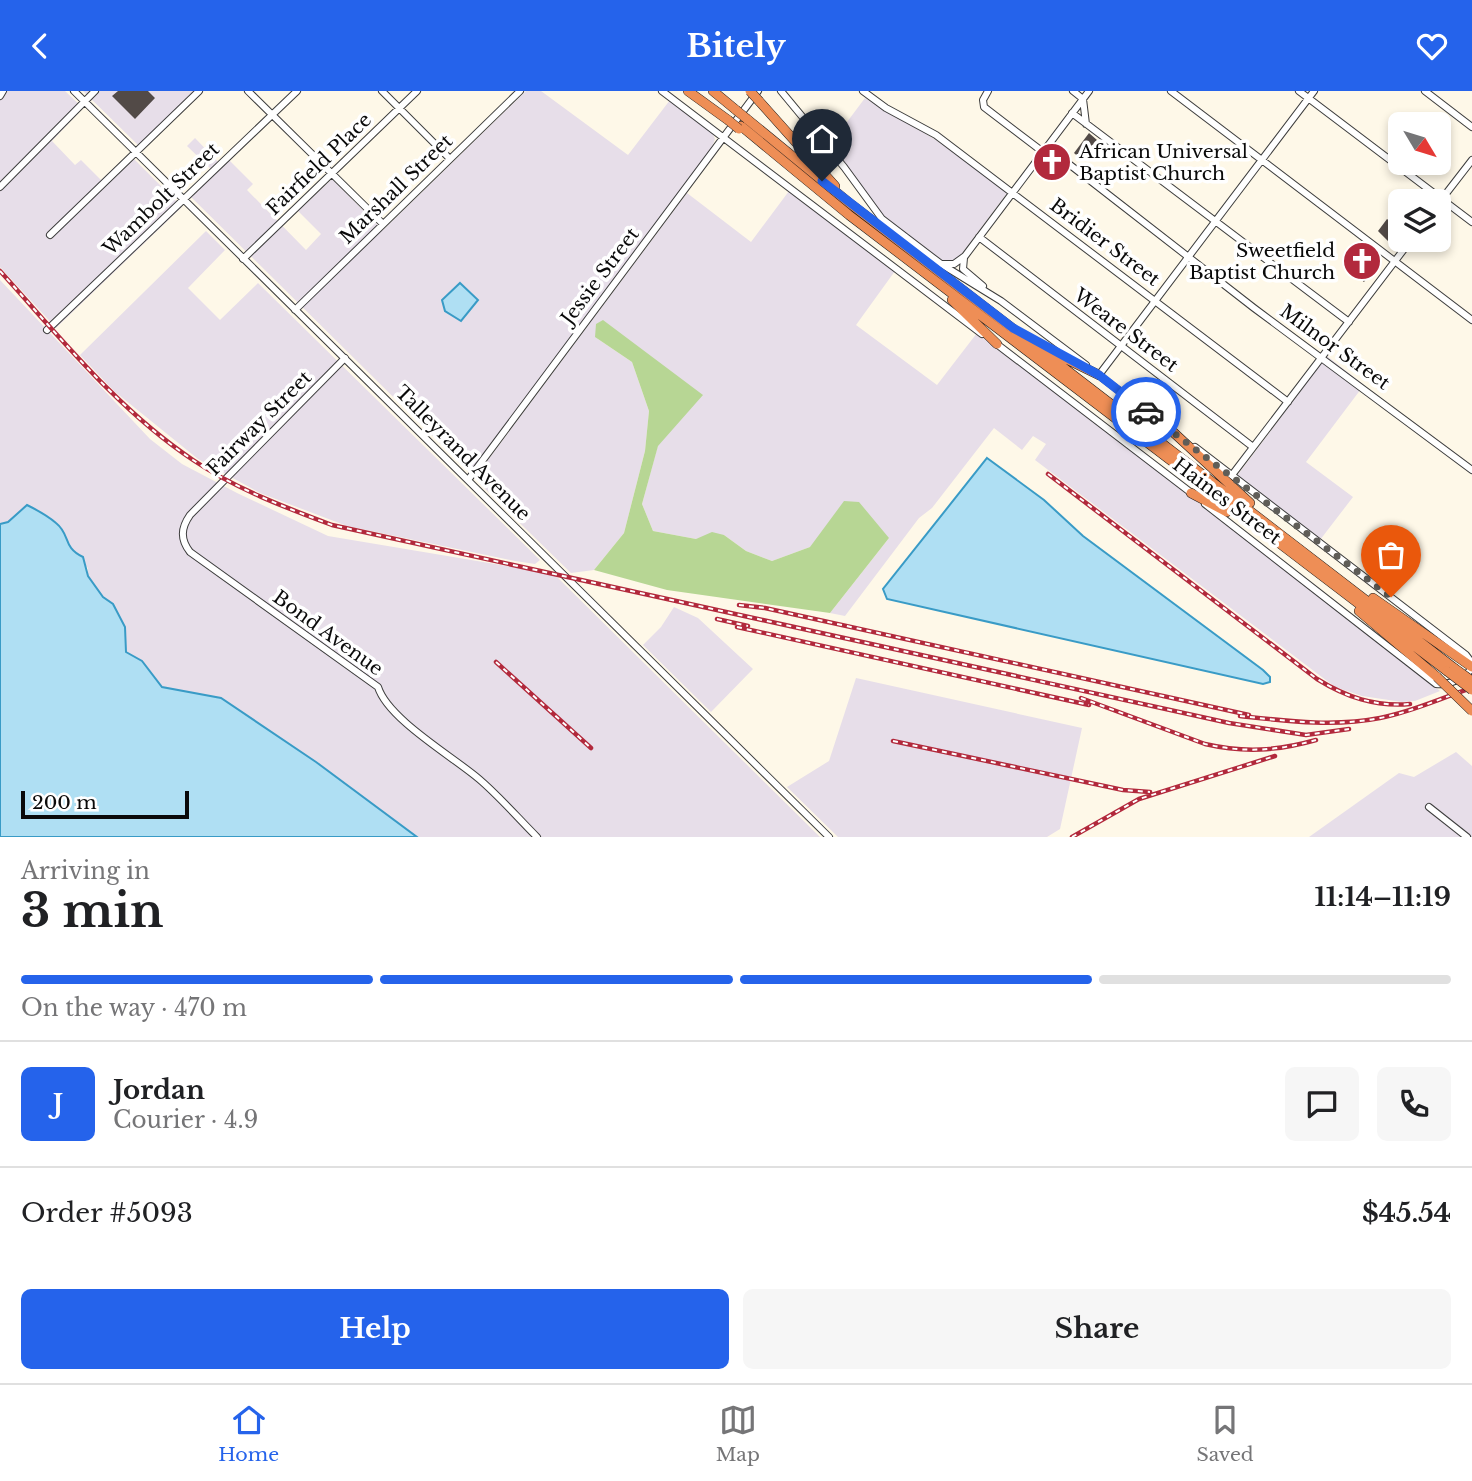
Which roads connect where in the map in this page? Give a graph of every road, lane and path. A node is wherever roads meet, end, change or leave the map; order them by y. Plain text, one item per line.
1 (4, 91) edge
2 (74, 91) edge
3 (94, 91) edge
4 (199, 91) edge
5 (248, 91) edge
6 (297, 91) edge
7 (382, 91) edge
8 (417, 91) edge
9 (520, 91) edge
10 (662, 91) edge
11 (688, 91) edge
12 (696, 91) edge
13 (713, 91) edge
14 (750, 91) edge
15 (758, 91) edge
16 (781, 91) edge
17 (863, 91) edge
18 (988, 91) edge
19 (1073, 91) edge
20 (1089, 91) edge
21 (1171, 91) edge
22 (1299, 91) edge
23 (1314, 91) edge
24 (1425, 91) edge
25 (0, 96) edge
26 (1308, 98) junction
27 (1083, 99) junction
28 (84, 101) junction
29 (399, 108) junction
30 (1072, 113) junction
31 (272, 114) junction
32 (732, 116) junction
33 (1086, 124) junction
34 (742, 125) junction
35 (1472, 127) edge
36 (724, 138) junction
37 (1045, 149) junction
38 (135, 151) junction
39 (450, 159) junction
40 (1262, 160) junction
41 (1472, 160) edge
42 (331, 173) junction
43 (0, 187) edge
44 (1424, 189) edge
45 (1450, 189) edge
46 (1013, 192) junction
47 (183, 199) junction
48 (852, 205) junction
49 (1451, 209) edge
50 (1215, 222) junction
51 (1472, 222) edge
52 (383, 225) junction
53 (50, 235) dead end
54 (979, 237) junction
55 (1402, 252) edge
56 (965, 256) junction
57 (1189, 257) junction
58 (243, 259) junction
59 (1395, 261) junction
60 (941, 264) junction
61 (926, 274) junction
62 (1002, 301) junction
63 (1156, 301) junction
64 (295, 310) junction
65 (1472, 320) edge
66 (1349, 323) junction
67 (1013, 328) junction
68 (47, 330) dead end
69 (997, 344) junction
70 (1121, 346) junction
71 (1323, 357) junction
72 (345, 358) junction
73 (1099, 375) junction
74 (1288, 402) junction
75 (1173, 432) junction
76 (1253, 447) junction
77 (1472, 470) edge
78 (1233, 475) junction
79 (468, 480) junction
80 (1191, 493) junction
81 (195, 510) joint
82 (1266, 535) junction
83 (1287, 537) junction
84 (1310, 556) junction
85 (1344, 594) junction
86 (1472, 666) edge
87 (1451, 670) junction
88 (1472, 681) edge
89 (1472, 691) edge
90 (1472, 711) edge
91 (1429, 807) dead end
92 (537, 837) edge
93 (829, 837) edge
94 (1467, 837) edge

1 - 25 street
2 - 28 street, Talleyrand Avenue
3 - 28 street
4 - 38 street
5 - 31 street
6 - 31 street, Wambolt Street
7 - 29 street
8 - 29 street, Fairfield Place
9 - 39 street, Marshall Street
10 - 36 street, Haines Street
11 - 32 highway
12 - 32 highway
13 - 32 highway
14 - 48 highway, bridge
15 - 36 street, Jessie Street
16 - 60 street, Haines Street
17 - 46 street, Bridier Street
18 - 37 street, Milnor Street
19 - 27 street
20 - 27 street
21 - 40 street
22 - 26 street
23 - 26 street
24 - 35 street
26 - 40 street
26 - 44 street
27 - 30 street
27 - 33 street
28 - 38 street, Talleyrand Avenue
28 - 43 street
29 - 39 street
29 - 42 street, Fairfield Place
30 - 33 street
30 - 37 street
31 - 42 street
31 - 47 street, Wambolt Street
32 - 34 highway, bridge
33 - 50 street
34 - 48 highway
34 - 61 highway
36 - 69 street, Haines Street
36 - 79 street, Jessie Street
37 - 46 street
37 - 57 street, Milnor Street
38 - 47 street, Talleyrand Avenue
38 - 53 street
39 - 52 street, Marshall Street
40 - 50 street
40 - 59 street
41 - 45 street
42 - 52 street
42 - 58 street, Fairfield Place
46 - 54 street
46 - 63 street, Bridier Street
47 - 58 street, Talleyrand Avenue
47 - 68 street, Wambolt Street
48 - 67 highway
49 - 51 street
50 - 57 street
50 - 66 street
52 - 64 street, Marshall Street
54 - 56 street
54 - 70 street, Weare Street
55 - 59 street
56 - 60 street
56 - 62 street
57 - 63 street
57 - 71 street, Milnor Street
58 - 64 street, Talleyrand Avenue
59 - 65 street
59 - 66 street
60 - 62 street, Haines Street
61 - 69 highway
61 - 82 highway
62 - 73 street, Haines Street
63 - 70 street
63 - 74 street, Bridier Street
64 - 72 street, Talleyrand Avenue
66 - 71 street
67 - 73 highway
67 - 83 highway
69 - 80 street, Haines Street
70 - 73 street
70 - 76 street, Weare Street
71 - 74 street
71 - 77 street, Milnor Street
72 - 79 street, Talleyrand Avenue
72 - 81 street, Fairway Street
73 - 75 street, Haines Street
74 - 76 street
75 - 78 street, Haines Street
75 - 83 highway
76 - 78 street
78 - 86 street, Haines Street
79 - 93 street, Talleyrand Avenue
80 - 82 highway
80 - 86 street, Haines Street
81 - 92 street, Bond Avenue
82 - 85 highway
83 - 84 highway
84 - 86 highway
84 - 87 highway
85 - 87 highway
85 - 90 highway, bridge
87 - 88 highway, bridge
87 - 89 highway, bridge
91 - 94 street

